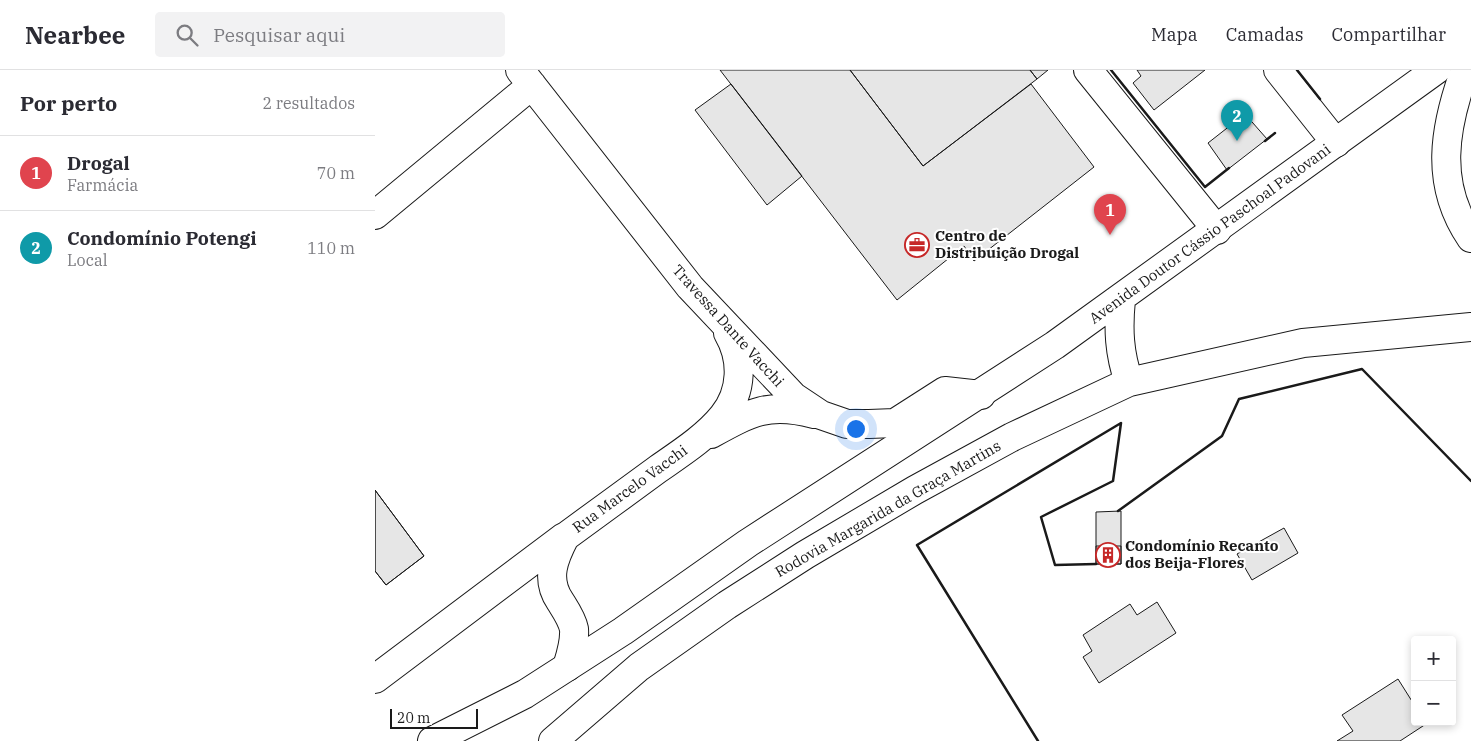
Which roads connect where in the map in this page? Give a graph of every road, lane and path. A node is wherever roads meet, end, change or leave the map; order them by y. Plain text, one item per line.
1 (1088, 70) edge
2 (1278, 70) edge
3 (1436, 70) edge
4 (1465, 70) edge
5 (526, 77) edge
6 (1336, 143) junction
7 (375, 215) edge
8 (1217, 230) junction
9 (1471, 238) edge
10 (1121, 299) junction
11 (717, 318) junction
12 (1471, 327) edge
13 (1129, 382) junction
14 (981, 395) junction
15 (821, 415) junction
16 (696, 442) junction
17 (565, 536) junction
18 (557, 597) junction
19 (483, 598) junction
20 (567, 667) junction
21 (375, 679) edge
22 (432, 741) edge
23 (553, 741) edge

1 - 8 main road
2 - 6 main road
3 - 6 main road, Avenida Doutor Cássio Paschoal Padovani
4 - 9 main road
5 - 7 main road
5 - 11 main road, Travessa Dante Vacchi
6 - 8 main road, Avenida Doutor Cássio Paschoal Padovani
8 - 10 main road, Avenida Doutor Cássio Paschoal Padovani
10 - 13 main road
10 - 14 main road, Avenida Doutor Cássio Paschoal Padovani
11 - 15 main road, Travessa Dante Vacchi
11 - 16 main road, Rua Marcelo Vacchi
12 - 13 main road, Rodovia Margarida da Graça Martins
13 - 23 main road, Rodovia Margarida da Graça Martins
14 - 15 main road, Travessa Dante Vacchi
14 - 20 main road
15 - 16 main road, Rua Marcelo Vacchi
16 - 17 main road, Rua Marcelo Vacchi
17 - 18 main road, Rua Marcelo Vacchi
17 - 19 main road, Rua Marcelo Vacchi
18 - 19 main road, Rua Marcelo Vacchi
18 - 20 main road, Rua Marcelo Vacchi
19 - 21 main road, Rua Marcelo Vacchi
20 - 22 main road

